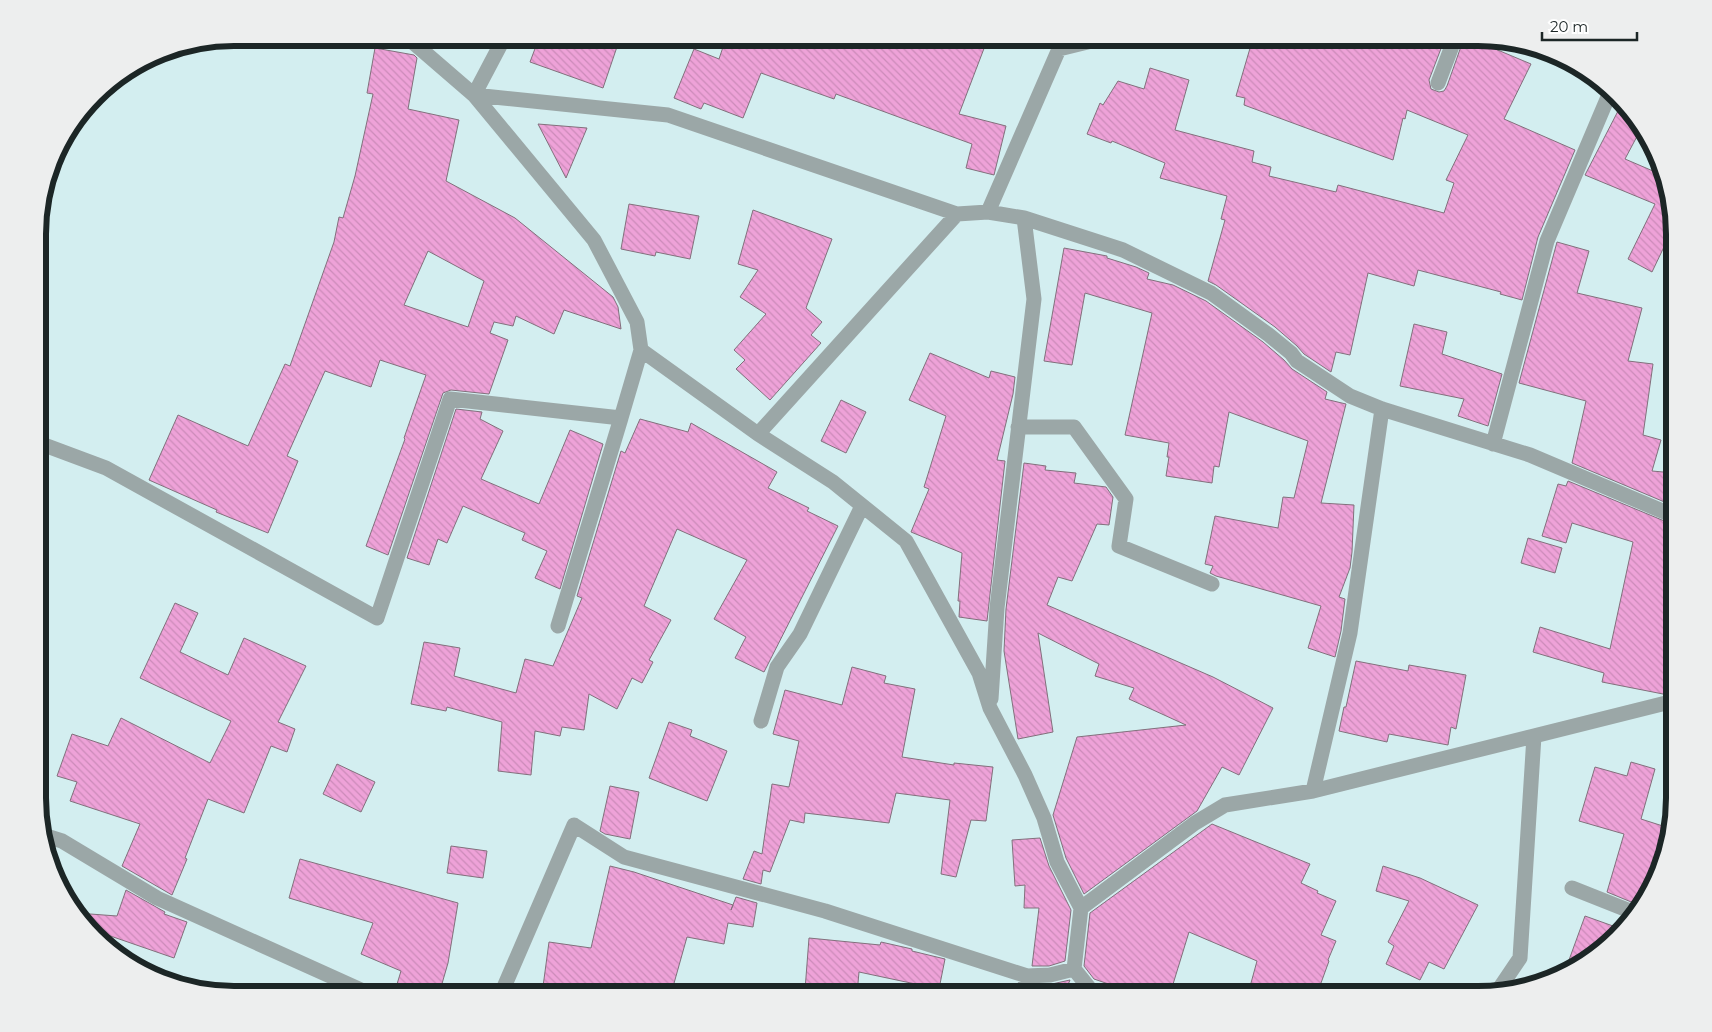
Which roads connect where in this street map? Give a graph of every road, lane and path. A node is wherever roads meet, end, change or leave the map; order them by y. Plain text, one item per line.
1 (417, 46) edge
2 (500, 46) edge
3 (1057, 46) edge
4 (1452, 46) edge
5 (1438, 82) dead end
6 (474, 95) junction
7 (1608, 98) edge
8 (988, 212) junction
9 (957, 214) junction
10 (1024, 218) junction
11 (641, 350) junction
12 (1382, 409) junction
13 (621, 418) junction
14 (1018, 426) junction
15 (758, 434) junction
16 (1493, 444) junction
17 (46, 446) edge
18 (862, 506) junction
19 (1666, 513) edge
20 (1212, 584) dead end
21 (558, 626) dead end
22 (1666, 703) edge
23 (990, 708) junction
24 (761, 721) dead end
25 (1534, 736) junction
26 (1313, 791) junction
27 (51, 837) edge
28 (1572, 888) dead end
29 (1081, 908) junction
30 (1628, 911) edge
31 (1074, 969) junction
32 (1027, 976) junction
33 (1502, 984) edge
34 (352, 986) edge
35 (504, 986) edge
36 (1025, 986) edge
37 (1088, 986) edge

1 - 6 street
2 - 6 street
3 - 8 street
4 - 5 street
6 - 9 street
6 - 11 street
7 - 16 street
8 - 9 street
8 - 10 street
9 - 15 street
10 - 12 street
10 - 14 street
11 - 13 street
11 - 15 street
12 - 16 street
12 - 26 street
13 - 17 street
13 - 21 street
14 - 20 street
14 - 23 street
15 - 18 street
16 - 19 street
18 - 23 street
18 - 24 street
22 - 25 street
23 - 29 street
25 - 26 street
25 - 33 street
26 - 29 street
27 - 34 street
28 - 30 street
29 - 31 street
31 - 32 street
31 - 37 street
32 - 35 street
32 - 36 street

